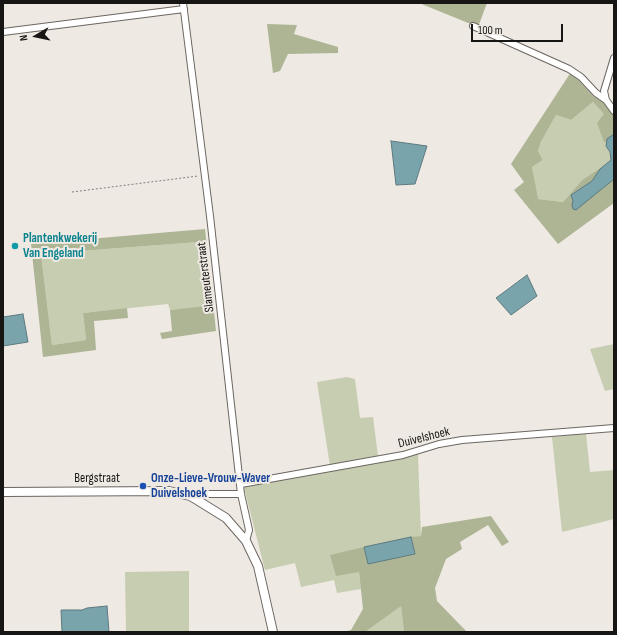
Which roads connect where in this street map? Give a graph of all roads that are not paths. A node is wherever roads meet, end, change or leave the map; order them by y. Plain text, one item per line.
1 (184, 6) edge
2 (473, 26) dead end
3 (3, 32) edge
4 (614, 58) edge
5 (606, 100) junction
6 (614, 111) edge
7 (614, 428) edge
8 (240, 484) junction
9 (3, 492) edge
10 (241, 494) junction
11 (190, 496) junction
12 (246, 541) junction
13 (273, 632) edge

1 - 3 street, Slameuterstraat
1 - 8 street, Slameuterstraat
2 - 5 street
4 - 5 street
5 - 6 street
7 - 8 street, Duivelshoek
8 - 10 street, Slameuterstraat
9 - 11 street, Bergstraat
10 - 11 street
10 - 12 street, Slameuterstraat
11 - 12 street, Bergstraat
12 - 13 street, Bergstraat

